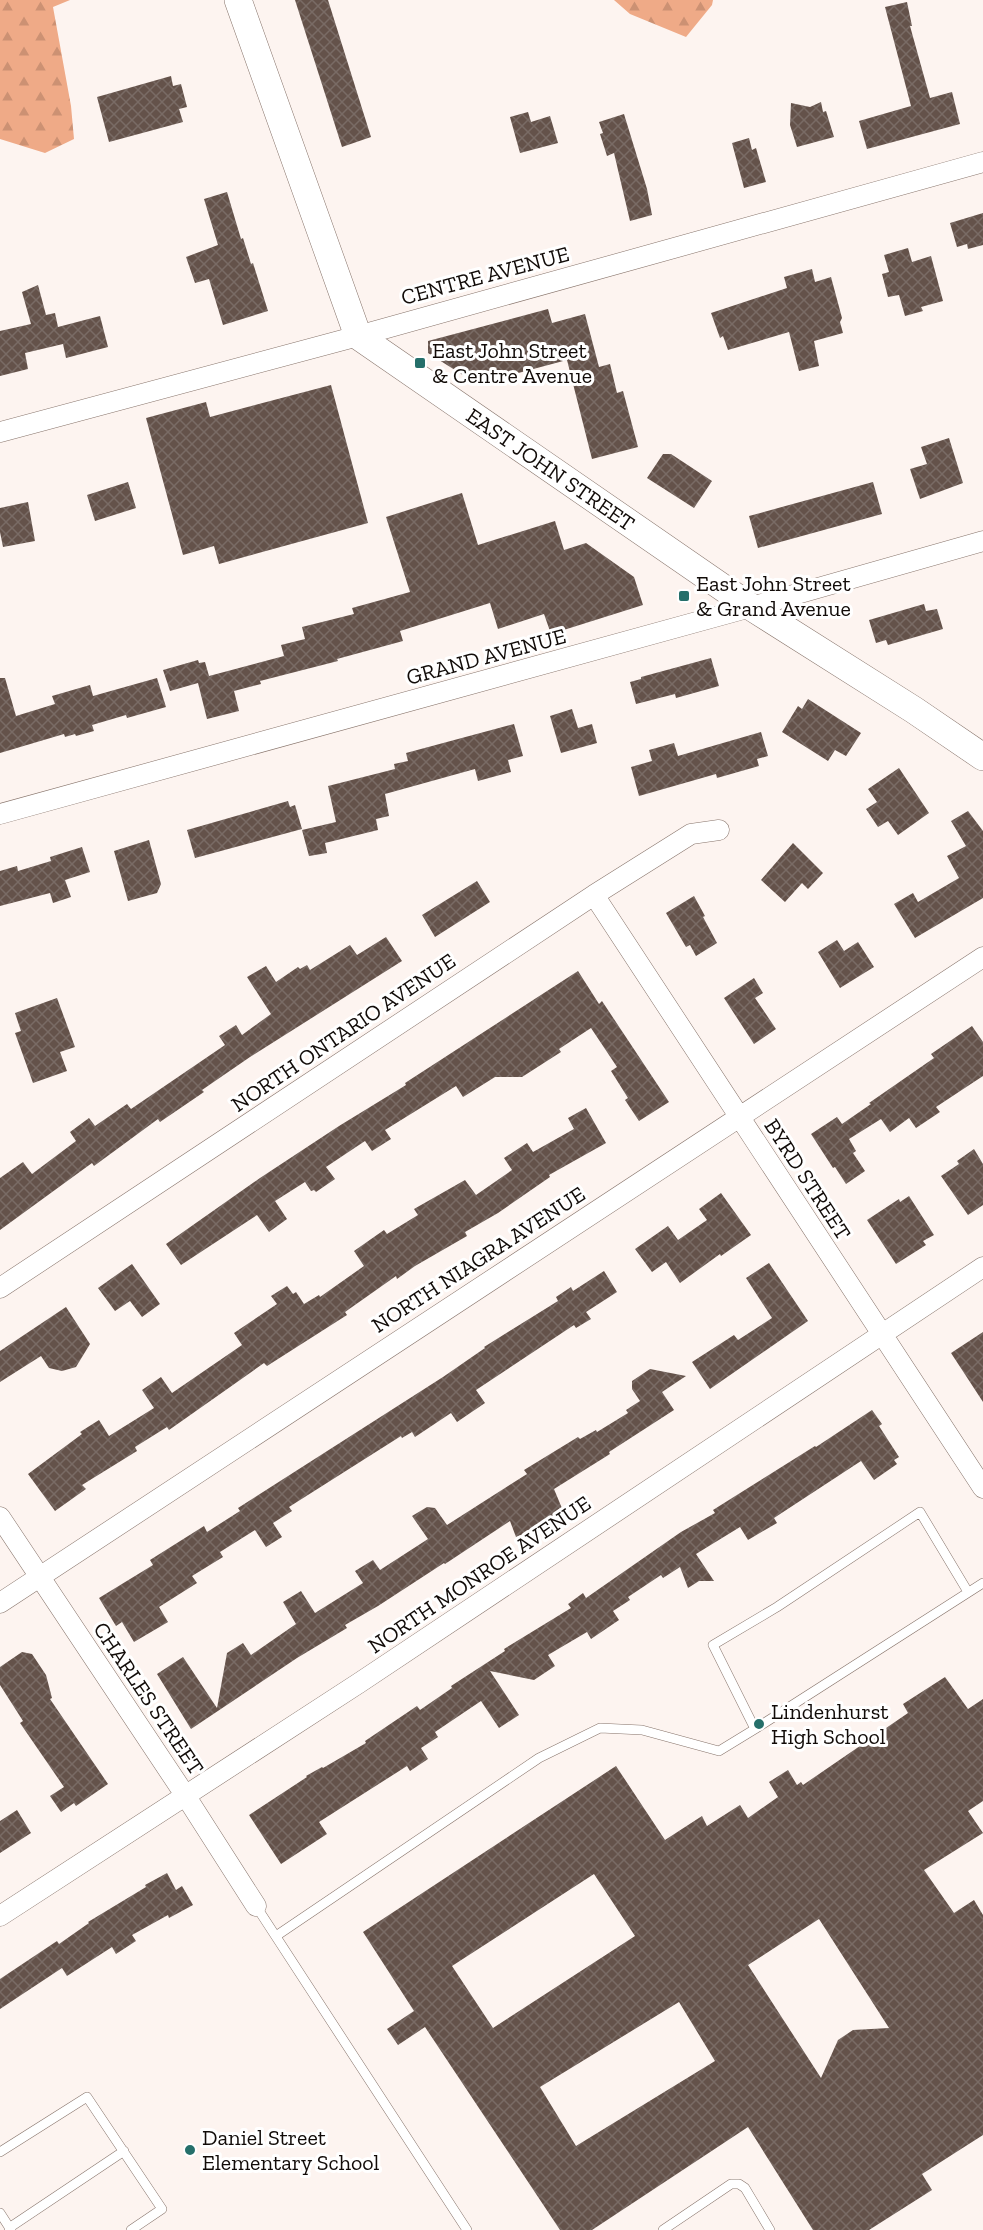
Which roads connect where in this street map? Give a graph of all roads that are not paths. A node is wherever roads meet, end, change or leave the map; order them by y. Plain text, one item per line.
1 (238, 0) edge
2 (983, 162) edge
3 (358, 336) junction
4 (0, 432) edge
5 (983, 541) edge
6 (752, 607) junction
7 (983, 757) edge
8 (0, 814) edge
9 (719, 830) dead end
10 (594, 895) junction
11 (983, 957) edge
12 (738, 1117) junction
13 (983, 1267) edge
14 (0, 1288) edge
15 (882, 1334) junction
16 (983, 1488) edge
17 (0, 1517) edge
18 (39, 1578) junction
19 (983, 1583) edge
20 (968, 1592) junction
21 (0, 1603) edge
22 (755, 1730) junction
23 (185, 1795) junction
24 (256, 1906) joint
25 (0, 1916) edge
26 (276, 1936) junction
27 (123, 2151) junction
28 (0, 2152) edge
29 (0, 2213) edge
30 (10, 2229) edge
31 (131, 2230) edge
32 (467, 2230) edge
33 (663, 2230) edge
34 (770, 2230) edge

1 - 3 street
2 - 3 street, CENTRE AVENUE
3 - 4 street, CENTRE AVENUE
3 - 6 street, EAST JOHN STREET
5 - 6 street, GRAND AVENUE
6 - 7 street, EAST JOHN STREET
6 - 8 street, GRAND AVENUE
9 - 10 street, NORTH ONTARIO AVENUE
10 - 12 street, BYRD STREET
10 - 14 street, NORTH ONTARIO AVENUE
11 - 12 street, NORTH NIAGRA AVENUE
12 - 15 street, BYRD STREET
12 - 18 street, NORTH NIAGRA AVENUE
13 - 15 street, NORTH MONROE AVENUE
15 - 16 street, BYRD STREET
15 - 23 street, NORTH MONROE AVENUE
17 - 18 street, CHARLES STREET
18 - 21 street, NORTH NIAGRA AVENUE
18 - 23 street, CHARLES STREET
19 - 20 lane
20 - 22 lane
20 - 22 lane
22 - 26 lane
23 - 24 street, CHARLES STREET
23 - 25 street, NORTH MONROE AVENUE
24 - 26 lane
26 - 32 lane
27 - 28 lane
27 - 30 lane
27 - 31 lane
29 - 30 lane
33 - 34 lane

